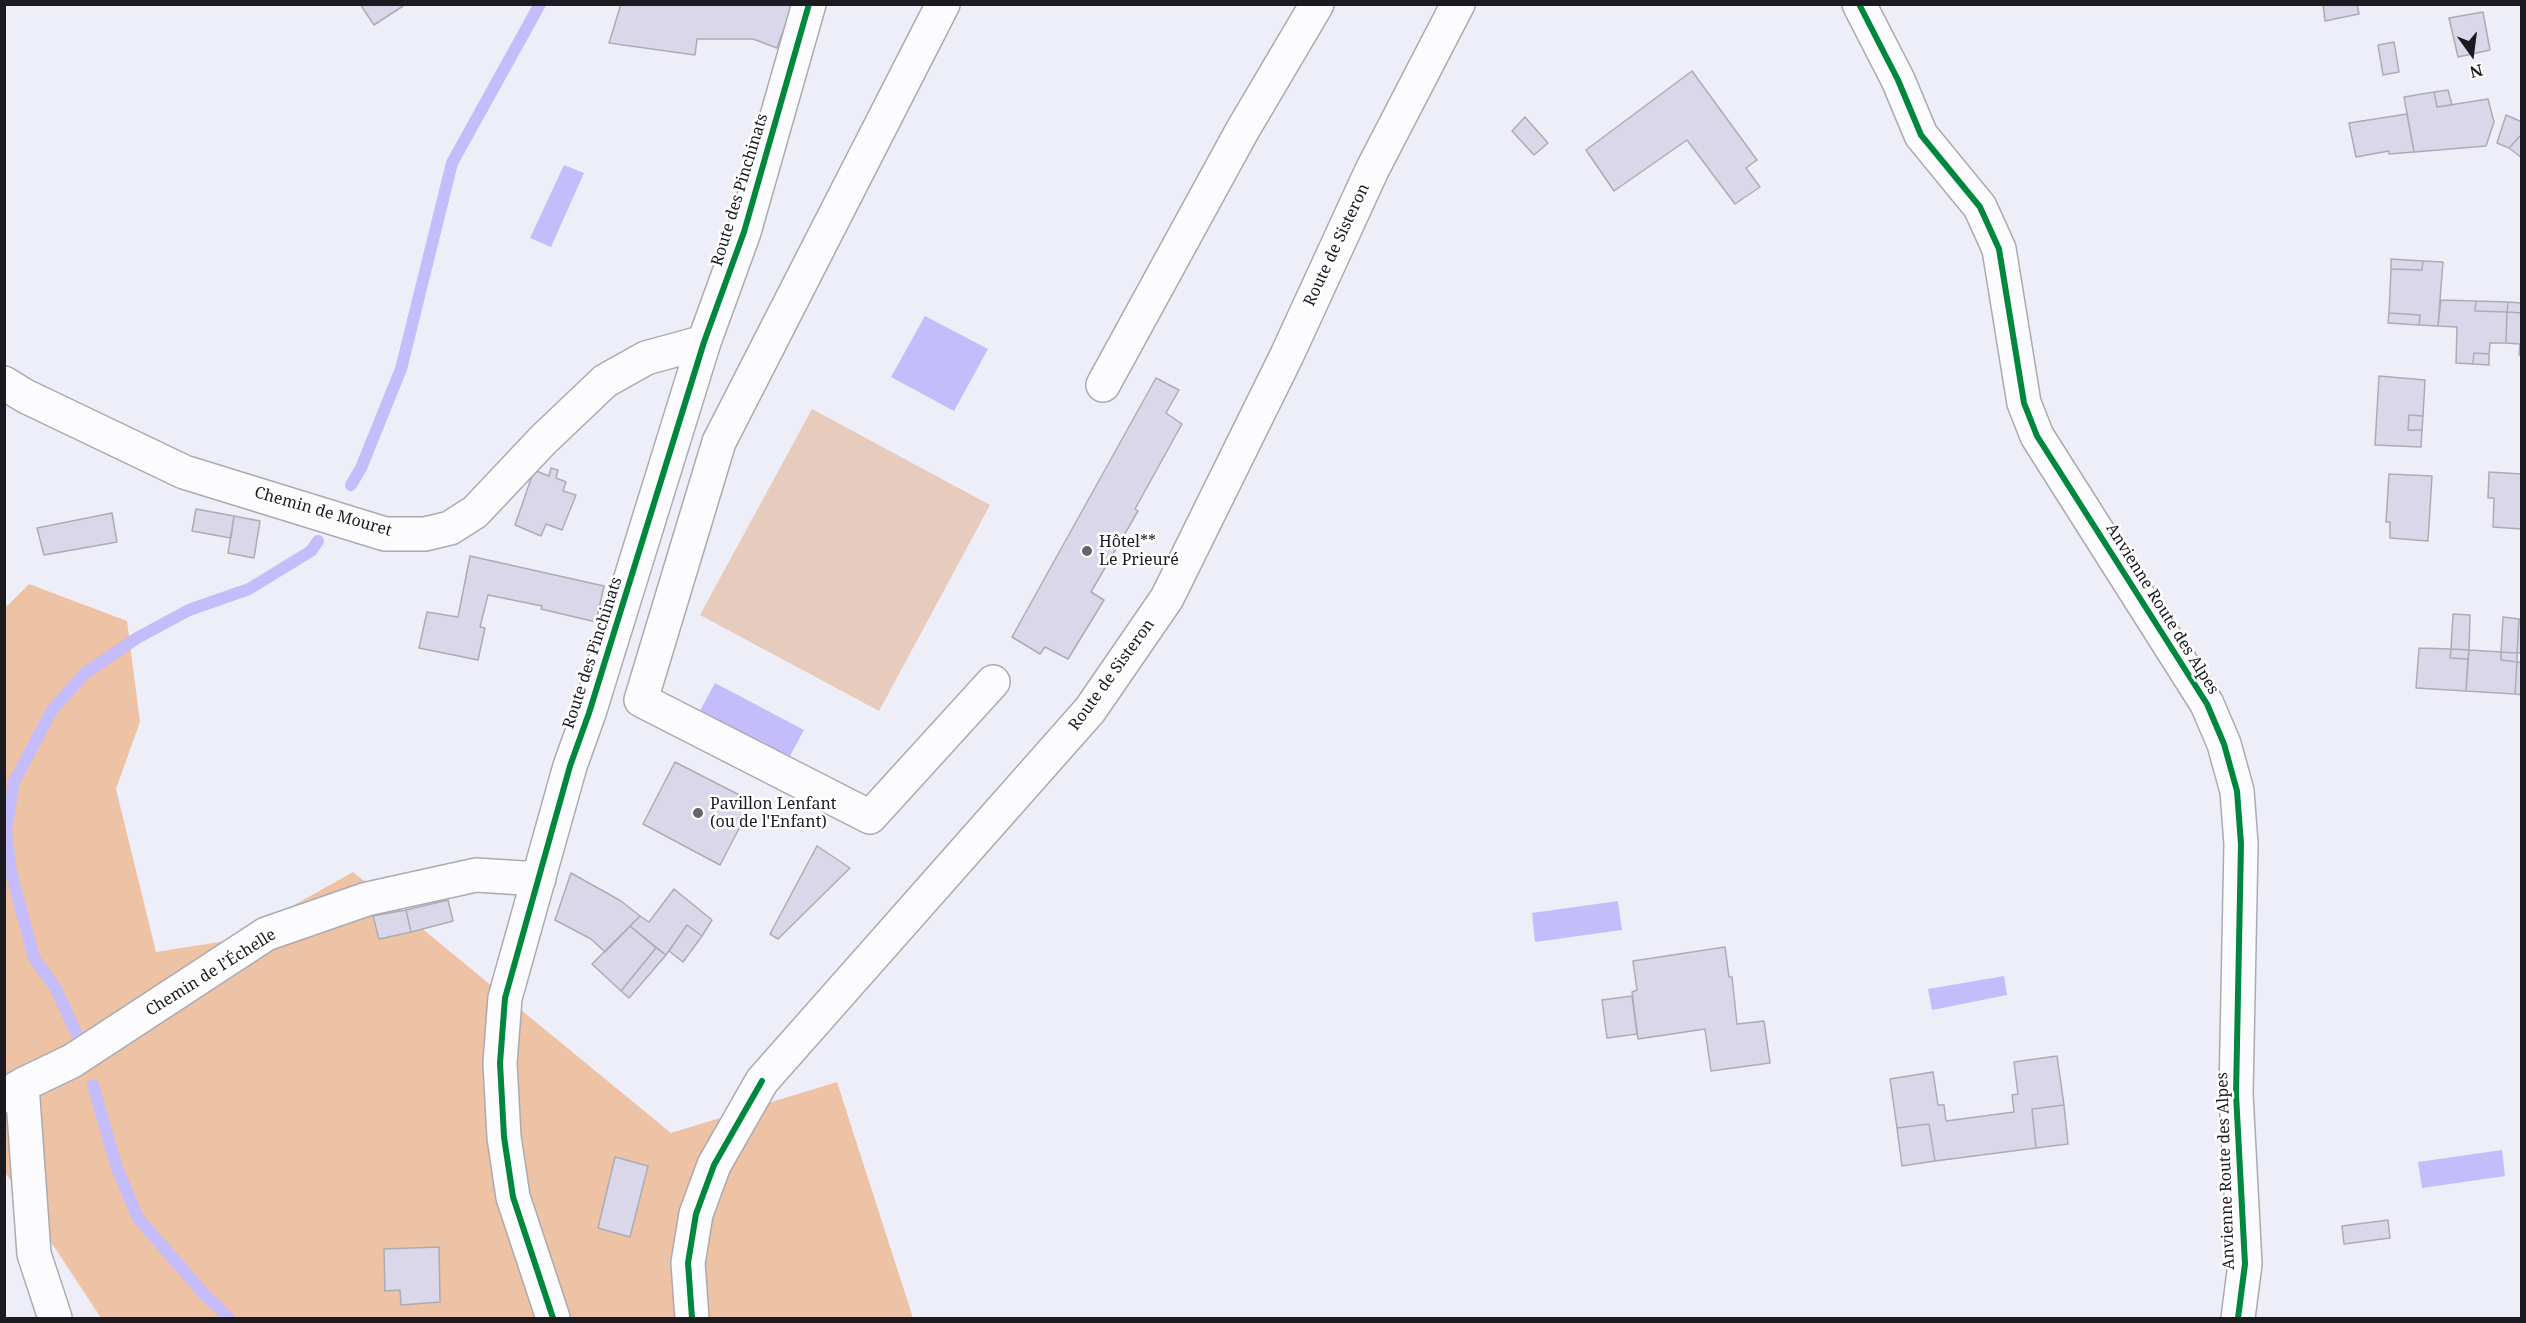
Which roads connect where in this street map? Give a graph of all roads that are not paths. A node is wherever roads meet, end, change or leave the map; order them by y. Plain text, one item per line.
1 (809, 4) edge
2 (943, 4) edge
3 (1317, 4) edge
4 (1458, 4) edge
5 (1859, 4) edge
6 (704, 342) junction
7 (4, 383) edge
8 (1103, 385) dead end
9 (993, 682) dead end
10 (538, 879) junction
11 (13, 1090) edge
12 (55, 1318) edge
13 (553, 1318) edge
14 (692, 1318) edge
15 (2238, 1318) edge

1 - 6 street, Route des Pinchinats
2 - 9 street
3 - 8 street
4 - 14 street, Route de Sisteron
5 - 15 street, Anvienne Route des Alpes
6 - 7 street, Chemin de Mouret
6 - 10 street, Route des Pinchinats
10 - 11 street, Chemin de l’Échelle
10 - 13 street, Route des Pinchinats
11 - 12 street

